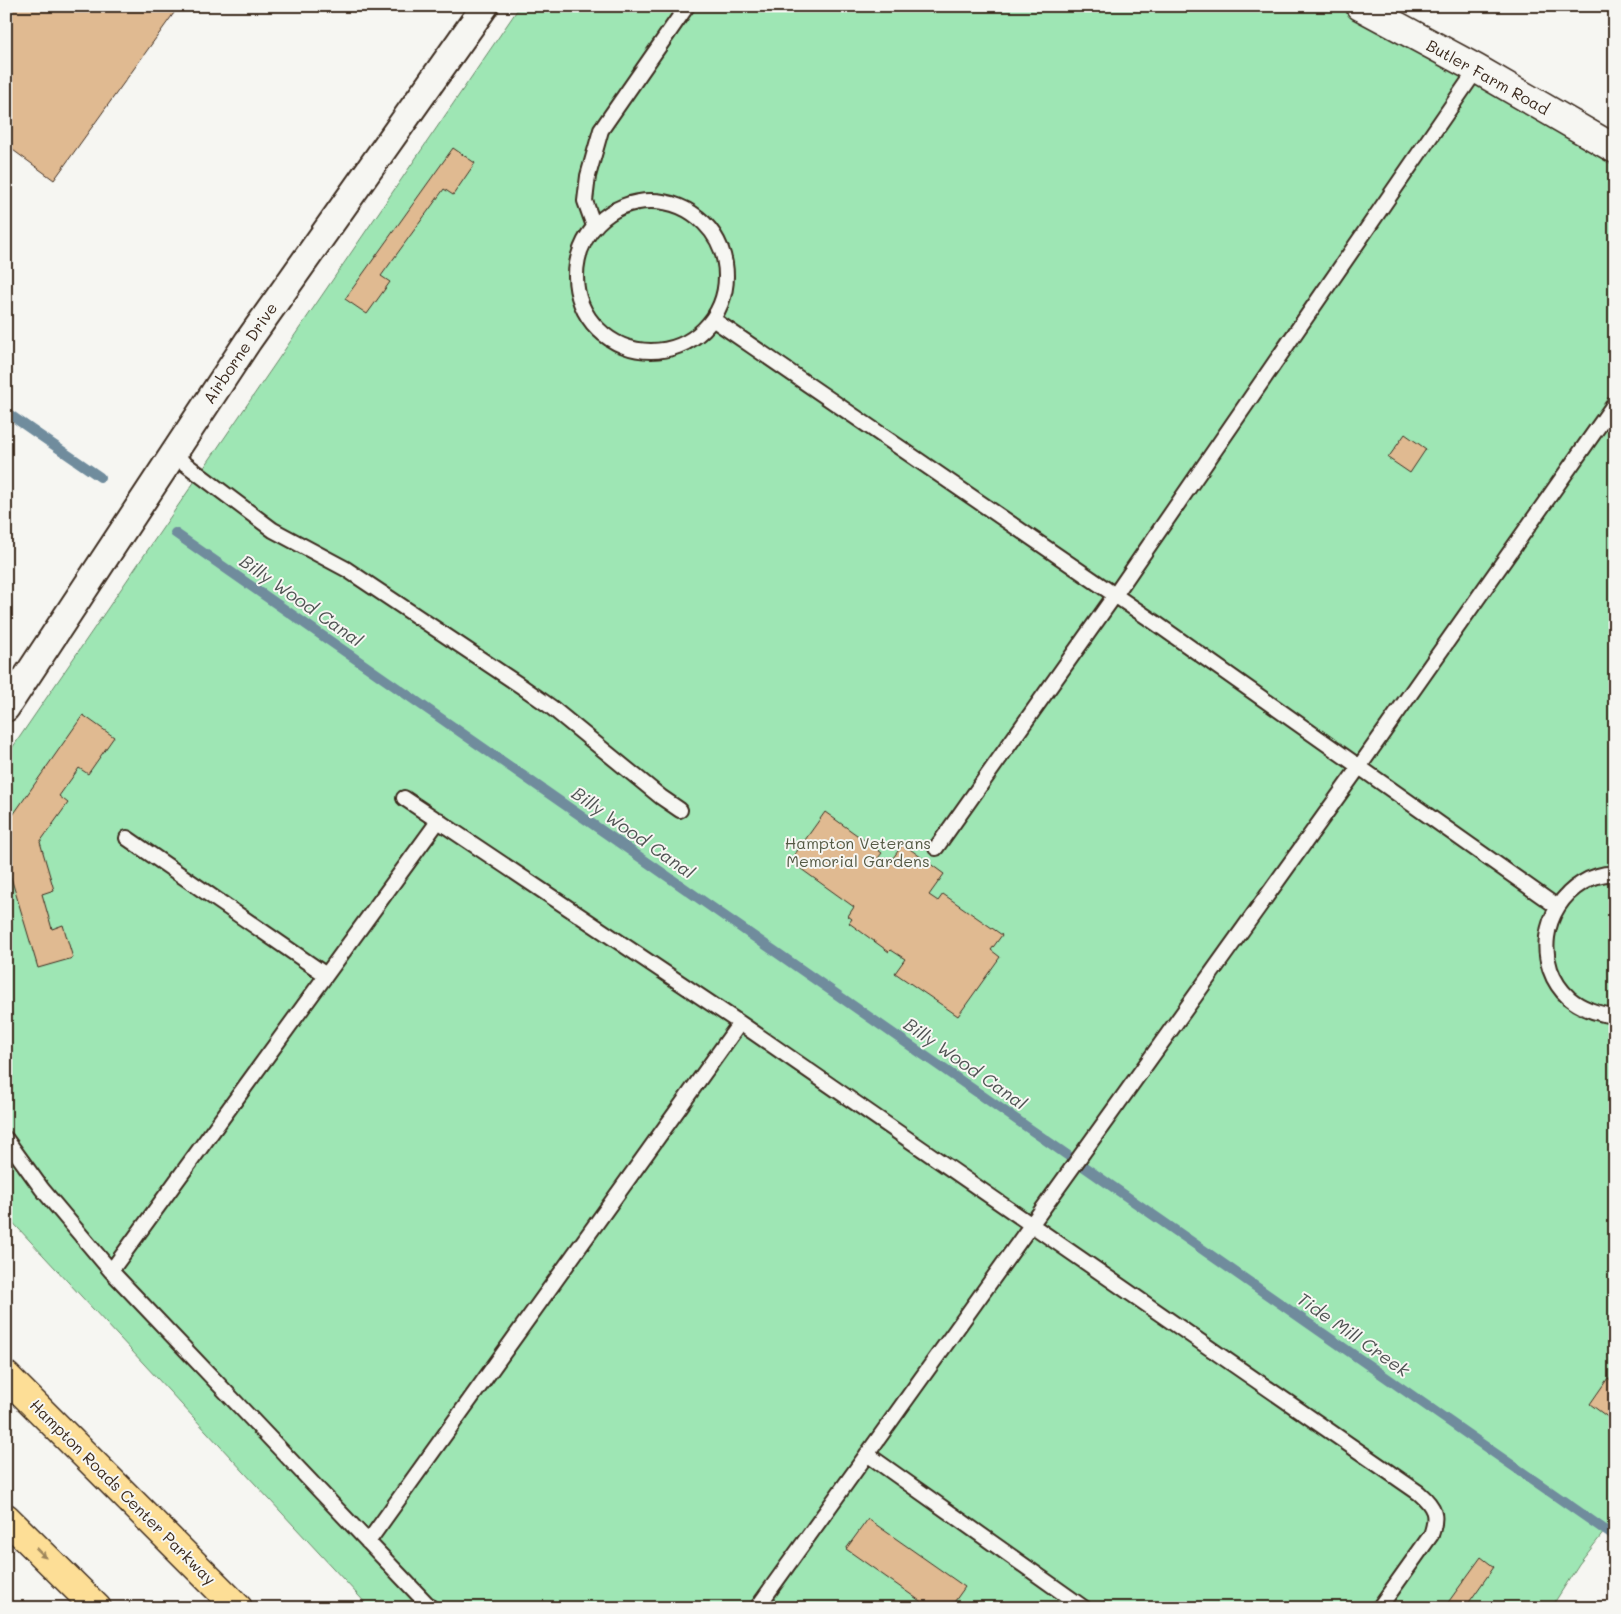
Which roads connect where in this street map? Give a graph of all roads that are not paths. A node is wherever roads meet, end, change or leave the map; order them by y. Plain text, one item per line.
1 (485, 6) edge
2 (687, 6) edge
3 (1360, 6) edge
4 (1476, 69) junction
5 (1615, 149) edge
6 (594, 226) junction
7 (714, 320) junction
8 (1615, 403) edge
9 (172, 454) junction
10 (1115, 595) junction
11 (6, 708) edge
12 (1359, 767) junction
13 (404, 798) dead end
14 (680, 810) dead end
15 (439, 820) junction
16 (127, 838) dead end
17 (936, 848) dead end
18 (1615, 874) edge
19 (1556, 906) junction
20 (326, 975) junction
21 (1615, 1016) edge
22 (740, 1023) junction
23 (6, 1139) edge
24 (1030, 1224) junction
25 (111, 1271) junction
26 (6, 1376) edge
27 (867, 1454) junction
28 (6, 1518) edge
29 (368, 1542) junction
30 (97, 1608) edge
31 (238, 1608) edge
32 (431, 1608) edge
33 (757, 1608) edge
34 (1084, 1608) edge
35 (1379, 1608) edge

1 - 9 street, Airborne Drive
2 - 6 lane
3 - 4 street, Butler Farm Road
4 - 5 street, Butler Farm Road
4 - 10 lane
6 - 7 lane
6 - 7 lane
7 - 10 lane
8 - 12 lane
9 - 11 street, Airborne Drive
9 - 14 lane
10 - 12 lane
10 - 17 lane
12 - 19 lane
12 - 24 lane
13 - 15 lane
15 - 20 lane
15 - 22 lane
16 - 20 lane
18 - 19 lane
19 - 21 lane
20 - 25 lane
22 - 24 lane
22 - 29 lane
23 - 25 lane
24 - 27 lane
24 - 35 lane
25 - 29 lane
26 - 31 main road, Hampton Roads Center Parkway
27 - 33 lane
27 - 34 lane
28 -> 30 main road
29 - 32 lane

